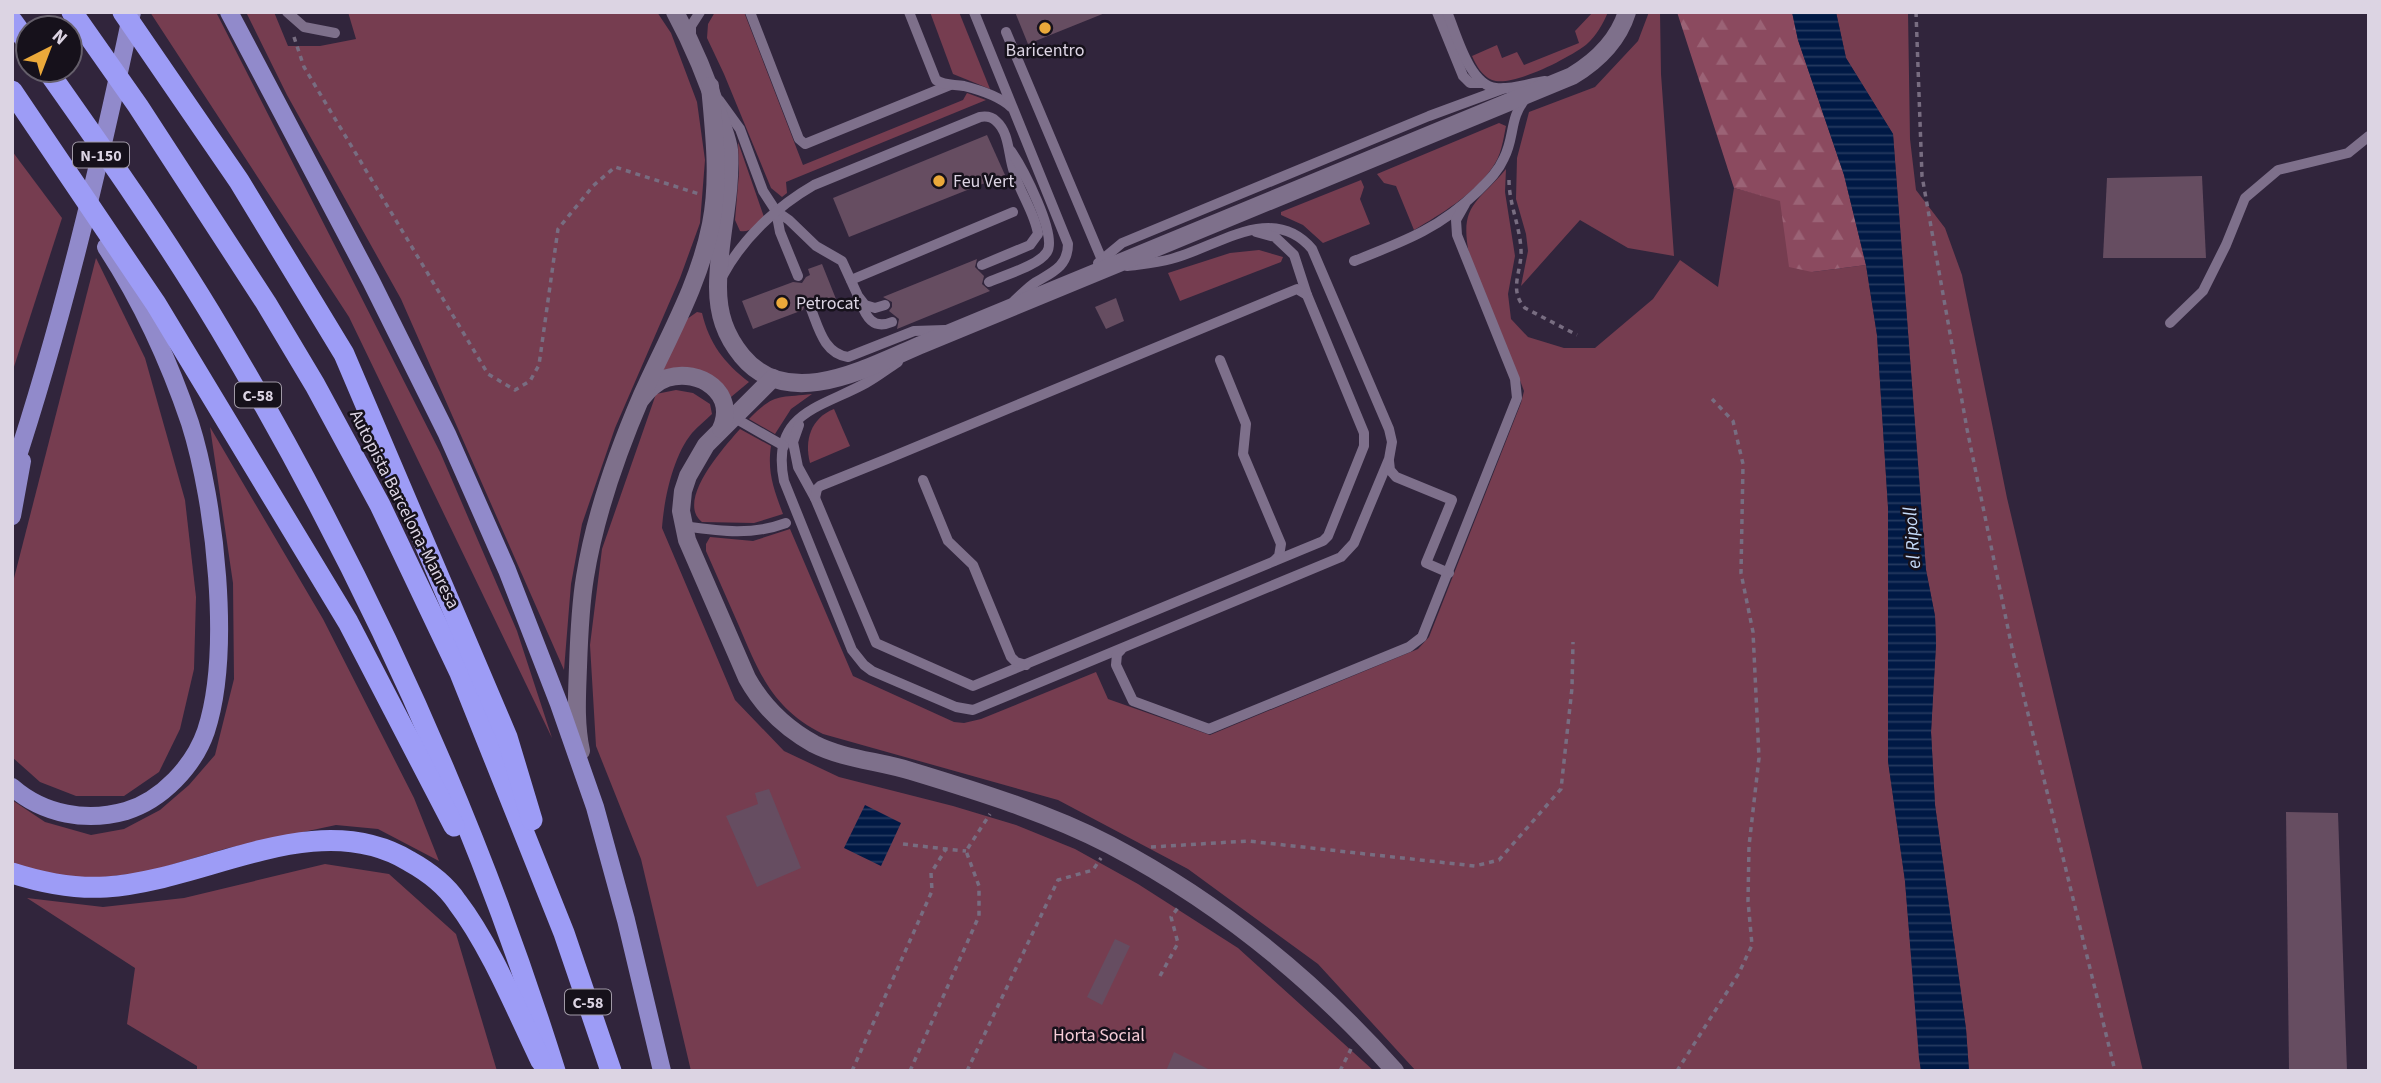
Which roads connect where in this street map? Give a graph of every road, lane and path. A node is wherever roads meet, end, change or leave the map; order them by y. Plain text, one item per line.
1 (72, 12) edge
2 (123, 12) edge
3 (132, 12) edge
4 (229, 12) edge
5 (287, 12) edge
6 (674, 12) edge
7 (700, 12) edge
8 (750, 12) edge
9 (909, 12) edge
10 (974, 12) edge
11 (1437, 12) edge
12 (1447, 12) edge
13 (1627, 12) edge
14 (1916, 12) edge
15 (1006, 32) dead end
16 (335, 33) dead end
17 (293, 34) dead end
18 (693, 46) junction
19 (1572, 76) junction
20 (1483, 83) junction
21 (57, 84) edge
22 (950, 85) junction
23 (710, 86) junction
24 (1505, 88) junction
25 (12, 91) edge
26 (1534, 92) junction
27 (12, 108) edge
28 (1015, 113) junction
29 (2369, 136) edge
30 (1010, 148) junction
31 (1508, 150) junction
32 (715, 199) junction
33 (1465, 204) junction
34 (776, 211) junction
35 (1013, 212) dead end
36 (1245, 232) junction
37 (1354, 261) dead end
38 (982, 265) dead end
39 (1104, 265) junction
40 (798, 276) dead end
41 (851, 280) junction
42 (989, 282) dead end
43 (718, 286) junction
44 (1307, 295) junction
45 (858, 296) junction
46 (885, 305) dead end
47 (811, 309) dead end
48 (999, 314) junction
49 (892, 322) dead end
50 (2170, 323) dead end
51 (961, 329) junction
52 (1577, 335) dead end
53 (923, 344) junction
54 (1220, 360) dead end
55 (774, 378) junction
56 (641, 399) junction
57 (1712, 399) dead end
58 (823, 402) junction
59 (30, 419) junction
60 (727, 423) junction
61 (783, 446) junction
62 (1389, 459) junction
63 (12, 474) edge
64 (923, 480) dead end
65 (816, 498) junction
66 (12, 516) edge
67 (786, 523) dead end
68 (682, 526) junction
69 (1274, 561) junction
70 (1449, 573) junction
71 (1573, 642) dead end
72 (1123, 649) junction
73 (1027, 665) junction
74 (12, 787) edge
75 (999, 800) junction
76 (594, 807) junction
77 (904, 844) dead end
78 (1114, 847) junction
79 (946, 849) junction
80 (965, 851) junction
81 (12, 873) edge
82 (1189, 892) junction
83 (564, 933) junction
84 (510, 936) junction
85 (1160, 976) dead end
86 (546, 1071) edge
87 (555, 1071) edge
88 (611, 1071) edge
89 (662, 1071) edge
90 (852, 1071) edge
91 (910, 1071) edge
92 (967, 1071) edge
93 (1395, 1071) edge
94 (1677, 1071) edge
95 (2115, 1071) edge

1 - 83 highway, Autopista Barcelona-Manresa / C-58
2 - 83 highway
3 - 59 main road, N-150
4 - 76 main road
5 - 16 lane
6 - 18 street
7 - 18 lane
8 - 22 lane
9 - 22 lane
10 - 28 lane
11 - 20 lane
12 - 20 lane
13 - 19 street
14 - 95 path
15 - 39 lane
17 - 32 path
18 - 23 street
19 - 24 lane
19 - 26 street
20 - 24 lane
21 - 84 highway, C-58
22 - 28 lane
23 - 32 street
23 - 34 lane
23 - 43 street
24 - 39 lane
25 - 84 highway
26 - 31 lane
26 - 39 street
27 - 74 main road
28 - 48 lane
29 - 50 lane
30 - 34 lane
30 - 38 lane
30 - 42 lane
31 - 33 lane
31 - 52 path
32 - 56 street
33 - 37 lane
33 - 70 lane
34 - 40 lane
34 - 41 lane
34 - 43 lane
35 - 41 lane
36 - 39 lane
36 - 44 lane
36 - 62 lane
39 - 48 street
41 - 45 lane
43 - 55 street
44 - 65 lane
44 - 69 lane
45 - 46 lane
45 - 49 lane
47 - 51 lane
48 - 51 street
51 - 53 street
53 - 55 street
53 - 58 lane
54 - 69 lane
55 - 60 street
56 - 60 street
56 - 76 street
57 - 94 path
58 - 61 lane
58 - 65 lane
59 - 63 main road, N-150
59 - 66 main road
60 - 61 lane
60 - 68 street
61 - 72 lane
62 - 70 lane
62 - 72 lane
64 - 73 lane
65 - 73 lane
67 - 68 lane
68 - 75 street
69 - 73 lane
70 - 72 lane
71 - 78 path
75 - 78 street
75 - 80 path
76 - 89 main road
77 - 79 path
78 - 82 street
78 - 92 path
79 - 80 path
79 - 90 path
80 - 91 path
81 - 86 highway
82 - 85 path
82 - 93 street
83 - 88 highway, Autopista Barcelona-Manresa / C-58
84 - 87 highway, C-58

